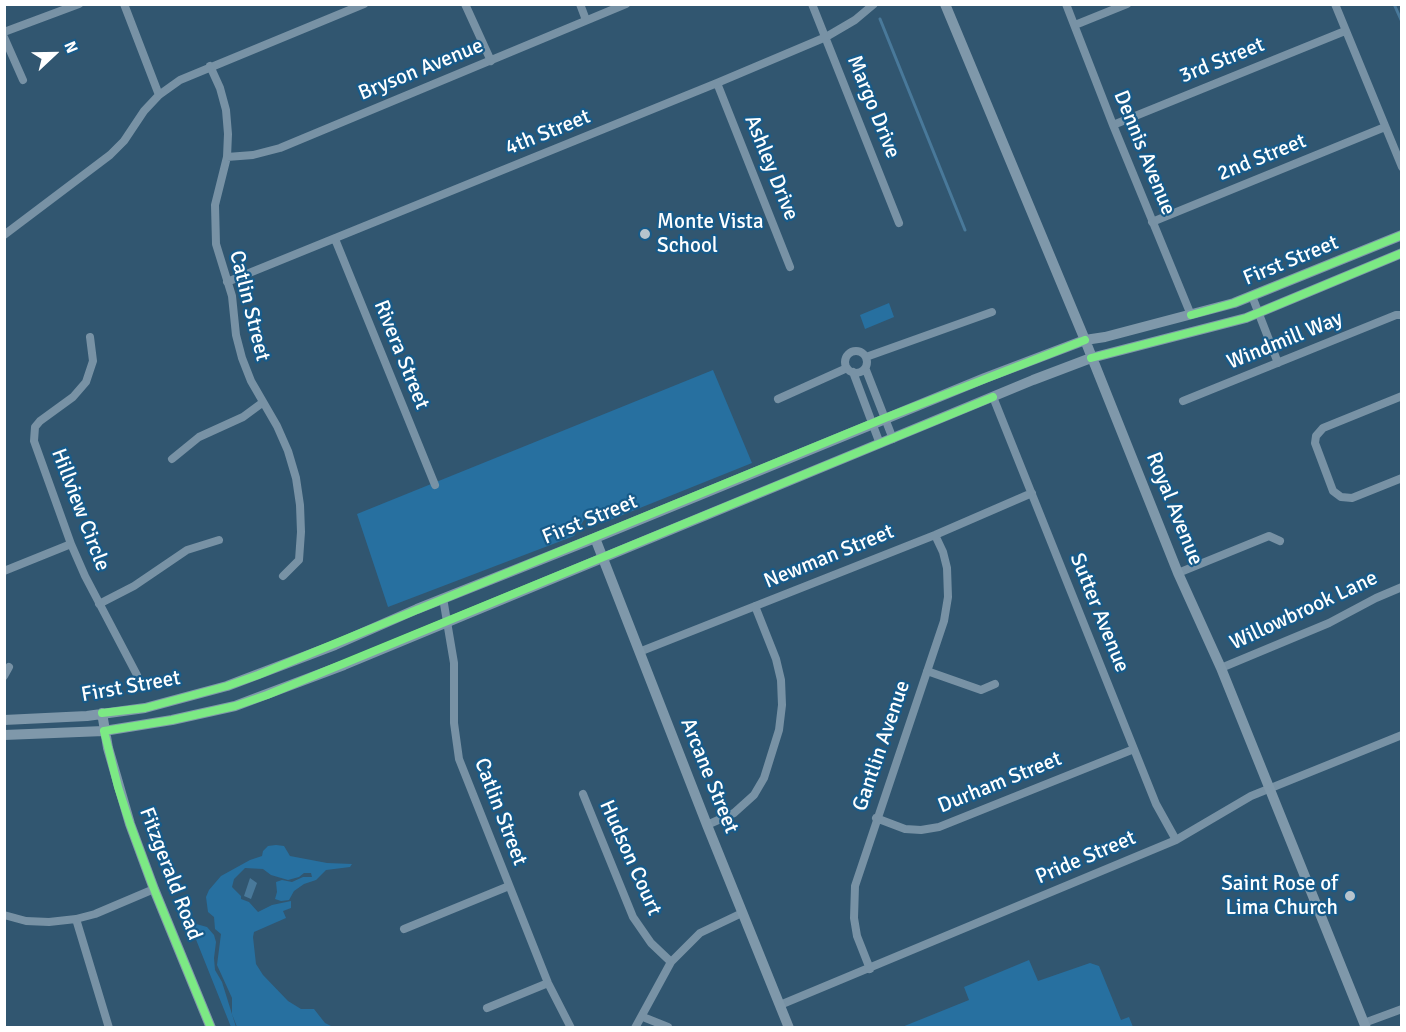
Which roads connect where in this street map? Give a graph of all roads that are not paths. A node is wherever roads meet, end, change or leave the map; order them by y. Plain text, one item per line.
1 (79, 4) edge
2 (124, 4) edge
3 (364, 4) edge
4 (465, 4) edge
5 (580, 4) edge
6 (626, 4) edge
7 (812, 4) edge
8 (874, 4) edge
9 (945, 4) edge
10 (1066, 4) edge
11 (1127, 4) edge
12 (1335, 4) edge
13 (586, 20) junction
14 (1075, 25) junction
15 (1345, 30) junction
16 (4, 32) edge
17 (4, 37) edge
18 (826, 37) junction
19 (491, 61) junction
20 (210, 66) junction
21 (23, 81) dead end
22 (717, 83) junction
23 (159, 95) junction
24 (1113, 125) junction
25 (1385, 127) junction
26 (227, 157) junction
27 (1401, 167) edge
28 (1152, 222) junction
29 (899, 224) dead end
30 (4, 235) edge
31 (1401, 235) edge
32 (335, 239) junction
33 (1401, 253) edge
34 (790, 267) dead end
35 (227, 282) junction
36 (1252, 296) junction
37 (992, 312) dead end
38 (1258, 313) junction
39 (1191, 315) junction
40 (1401, 315) edge
41 (90, 337) dead end
42 (1085, 340) junction
43 (866, 357) junction
44 (1091, 358) junction
45 (1278, 363) junction
46 (850, 370) junction
47 (866, 370) junction
48 (1401, 396) edge
49 (993, 397) junction
50 (778, 399) dead end
51 (1183, 401) dead end
52 (262, 403) junction
53 (885, 418) junction
54 (872, 423) junction
55 (893, 439) junction
56 (880, 444) junction
57 (172, 459) dead end
58 (1401, 478) edge
59 (435, 485) dead end
60 (1032, 493) junction
61 (935, 535) junction
62 (595, 538) junction
63 (219, 540) dead end
64 (1281, 541) dead end
65 (71, 544) junction
66 (602, 557) junction
67 (4, 571) edge
68 (1178, 573) junction
69 (283, 576) dead end
70 (1401, 587) edge
71 (443, 598) junction
72 (99, 604) junction
73 (755, 606) junction
74 (448, 620) junction
75 (639, 652) junction
76 (9, 667) dead end
77 (1221, 668) junction
78 (927, 671) junction
79 (137, 675) dead end
80 (4, 676) edge
81 (995, 684) dead end
82 (102, 713) junction
83 (4, 720) edge
84 (104, 731) junction
85 (4, 735) edge
86 (1401, 735) edge
87 (1134, 749) junction
88 (1269, 789) junction
89 (582, 794) dead end
90 (876, 818) junction
91 (706, 825) junction
92 (1176, 840) junction
93 (509, 886) junction
94 (154, 889) junction
95 (742, 912) junction
96 (4, 915) edge
97 (76, 919) junction
98 (404, 929) dead end
99 (671, 962) junction
100 (870, 969) junction
101 (548, 983) junction
102 (780, 1005) junction
103 (486, 1008) dead end
104 (1401, 1009) edge
105 (643, 1017) junction
106 (1365, 1025) edge
107 (668, 1027) edge
108 (109, 1028) edge
109 (210, 1028) edge
110 (571, 1028) edge
111 (635, 1028) edge
112 (789, 1028) edge

1 - 16 street
2 - 23 street
3 - 20 street
4 - 19 street
5 - 13 street
6 - 13 street, Bryson Avenue
7 - 18 street, Margo Drive
8 - 18 street, 4th Street
9 - 42 main road, Royal Avenue
10 - 14 street, Dennis Avenue
11 - 14 street
12 - 15 street
13 - 19 street, Bryson Avenue
14 - 24 street, Dennis Avenue
15 - 24 street, 3rd Street
15 - 25 street
17 - 21 street
18 - 22 street, 4th Street
18 - 29 street, Margo Drive
19 - 26 street, Bryson Avenue
20 - 23 street
20 - 26 street, Catlin Street
22 - 32 street, 4th Street
22 - 34 street, Ashley Drive
23 - 30 street
24 - 28 street, Dennis Avenue
25 - 27 street
25 - 28 street, 2nd Street
26 - 35 street, Catlin Street
28 - 39 street, Dennis Avenue
31 - 36 main road, First Street
32 - 35 street, 4th Street
32 - 59 street, Rivera Street
33 - 38 main road, First Street
35 - 52 street, Catlin Street
36 - 38 street
36 - 39 main road, First Street
37 - 43 street
38 - 44 main road, First Street
38 - 45 street
39 - 42 main road, First Street
40 - 45 street, Windmill Way
41 - 65 street, Hillview Circle
42 - 44 main road, Royal Avenue
42 - 53 main road, First Street
43 - 46 street
43 - 47 street
44 - 49 main road, First Street
44 - 68 main road, Royal Avenue
45 - 51 street, Windmill Way
46 - 47 street
46 - 50 street
46 - 54 street
47 - 53 street
48 - 58 street
49 - 55 main road, First Street
49 - 60 street, Sutter Avenue
52 - 57 street
52 - 69 street, Catlin Street
53 - 54 main road, First Street
53 - 55 street
54 - 56 street
54 - 62 main road, First Street
55 - 56 main road, First Street
56 - 66 main road, First Street
60 - 61 street, Newman Street
60 - 87 street, Sutter Avenue
61 - 73 street, Newman Street
61 - 78 street, Gantlin Avenue
62 - 66 main road, Arcane Street
62 - 71 main road, First Street
63 - 72 street
64 - 68 street
65 - 67 street
65 - 72 street, Hillview Circle
66 - 74 main road, First Street
66 - 75 main road, Arcane Street
68 - 77 main road, Royal Avenue
70 - 77 street, Willowbrook Lane
71 - 74 street, Catlin Street
71 - 82 main road, First Street
72 - 79 street, Hillview Circle
73 - 75 street, Newman Street
73 - 91 street
74 - 84 main road, First Street
74 - 93 street, Catlin Street
75 - 91 main road, Arcane Street
76 - 80 street
77 - 88 main road, Royal Avenue
78 - 81 street
78 - 90 street, Gantlin Avenue
82 - 83 main road, First Street
82 - 84 main road, Fitzgerald Road
84 - 85 main road, First Street
84 - 94 main road, Fitzgerald Road
86 - 88 street, Pride Street
87 - 90 street, Durham Street
87 - 92 street, Sutter Avenue
88 - 92 street, Pride Street
88 - 106 main road, Royal Avenue
89 - 99 street, Hudson Court
90 - 100 street, Gantlin Avenue
91 - 95 main road, Arcane Street
92 - 100 street, Pride Street
93 - 98 street
93 - 101 street, Catlin Street
94 - 97 street
94 - 109 main road, Fitzgerald Road
95 - 99 street
95 - 102 main road, Arcane Street
96 - 97 street
97 - 108 street
99 - 105 street
100 - 102 street, Pride Street
101 - 103 street
101 - 110 street, Catlin Street
102 - 112 main road, Arcane Street
104 - 106 street
105 - 107 street
105 - 111 street

